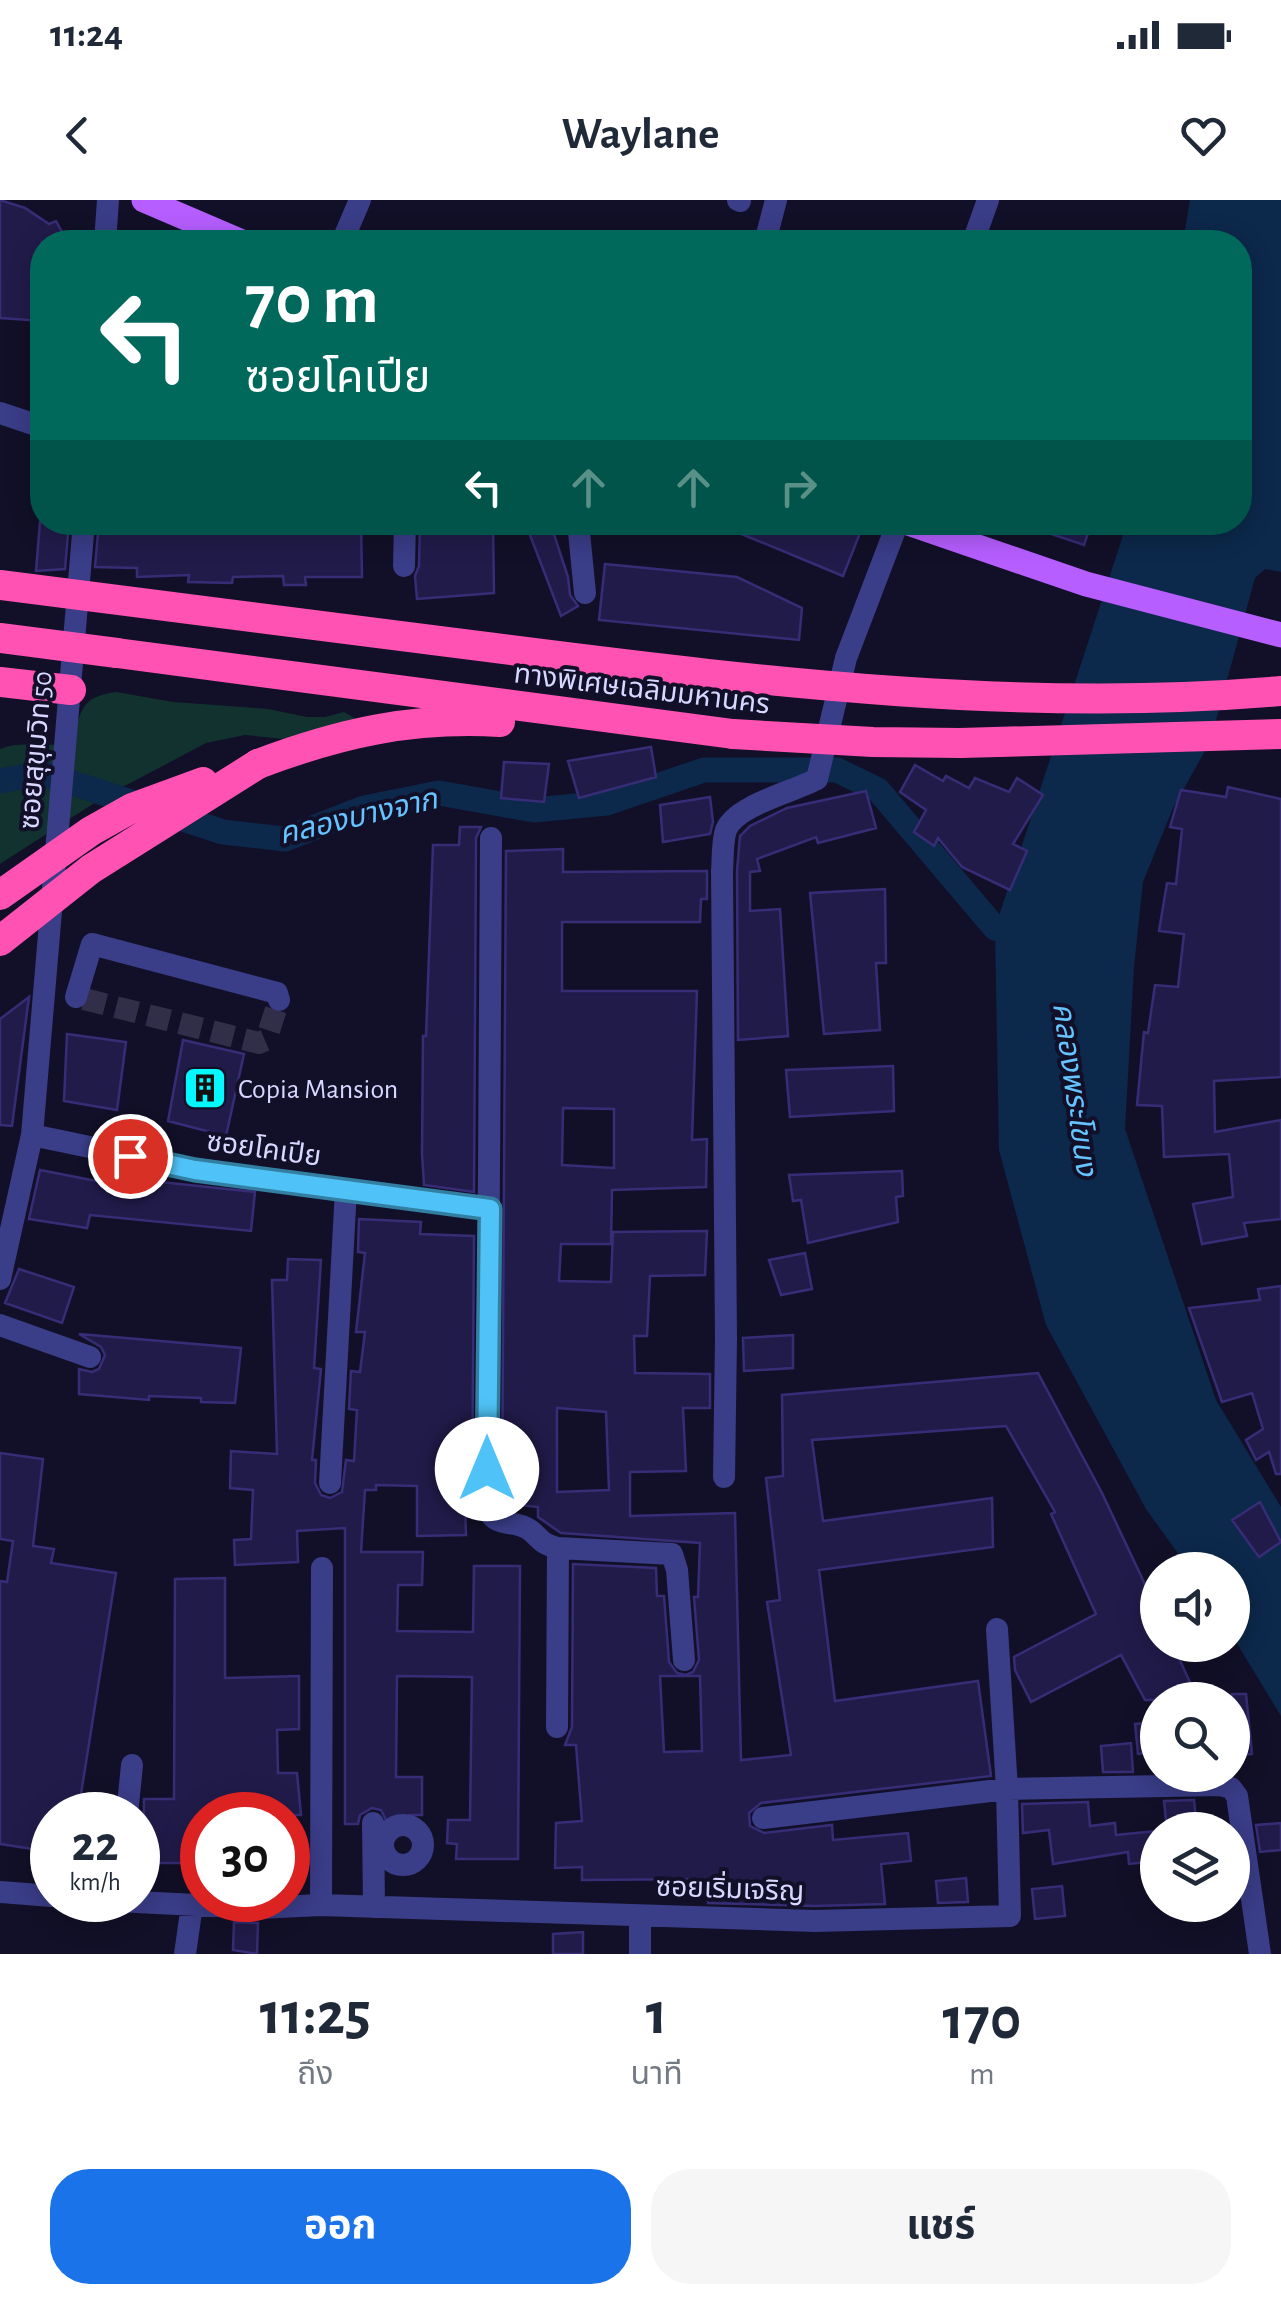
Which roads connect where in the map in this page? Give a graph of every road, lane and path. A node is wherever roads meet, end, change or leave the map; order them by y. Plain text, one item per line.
1 (108, 200) edge
2 (144, 200) edge
3 (360, 200) edge
4 (776, 200) edge
5 (988, 200) edge
6 (106, 230) edge
7 (214, 230) edge
8 (347, 230) edge
9 (768, 230) edge
10 (977, 230) edge
11 (0, 412) edge
12 (30, 423) edge
13 (83, 535) edge
14 (405, 535) edge
15 (579, 535) edge
16 (897, 535) edge
17 (941, 535) edge
18 (404, 566) dead end
19 (0, 585) edge
20 (585, 593) dead end
21 (1281, 635) edge
22 (0, 638) edge
23 (0, 682) edge
24 (71, 690) junction
25 (1281, 692) edge
26 (732, 734) junction
27 (1281, 734) edge
28 (258, 764) junction
29 (491, 838) dead end
30 (0, 895) edge
31 (0, 941) edge
32 (44, 989) junction
33 (279, 1000) dead end
34 (32, 1135) junction
35 (346, 1190) junction
36 (490, 1209) junction
37 (0, 1278) edge
38 (0, 1326) edge
39 (90, 1357) dead end
40 (724, 1476) dead end
41 (330, 1483) dead end
42 (558, 1548) junction
43 (322, 1568) dead end
44 (996, 1629) dead end
45 (684, 1660) dead end
46 (557, 1728) dead end
47 (132, 1765) dead end
48 (1007, 1789) junction
49 (129, 1792) edge
50 (764, 1818) dead end
51 (376, 1834) dead end
52 (0, 1892) edge
53 (30, 1894) edge
54 (310, 1905) edge
55 (321, 1905) junction
56 (374, 1907) junction
57 (640, 1916) junction
58 (190, 1922) edge
59 (185, 1954) edge
60 (640, 1954) edge
61 (1260, 1954) edge

1 - 6 street
2 - 7 main road
3 - 8 street
4 - 9 street
5 - 10 street
11 - 12 street
13 - 24 street, ซอยสุขุมวิท 50
14 - 18 street
15 - 20 street
16 - 40 street
17 - 21 main road
19 - 25 highway, ทางพิเศษเฉลิมมหานคร, bridge
22 - 26 highway, ทางพิเศษเฉลิมมหานคร, bridge
23 - 24 highway
24 - 32 street, ซอยสุขุมวิท 50, bridge
26 - 27 highway, ทางพิเศษเฉลิมมหานคร, bridge
26 - 28 highway
28 - 30 highway, bridge
28 - 31 highway, bridge
29 - 36 street
32 - 33 street
32 - 34 street, ซอยสุขุมวิท 50
34 - 35 street, ซอยโคเปีย
34 - 37 street, ซอยสุขุมวิท 50
35 - 36 street, ซอยโคเปีย
35 - 41 street
36 - 42 street
38 - 39 street
42 - 45 street
42 - 46 street
43 - 55 street
44 - 48 street
47 - 49 street
48 - 50 street
48 - 57 street, ซอยเริ่มเจริญ
48 - 61 street
51 - 56 street
52 - 53 street
54 - 55 street, ซอยเริ่มเจริญ
55 - 56 street, ซอยเริ่มเจริญ
56 - 57 street, ซอยเริ่มเจริญ
57 - 60 street
58 - 59 street

